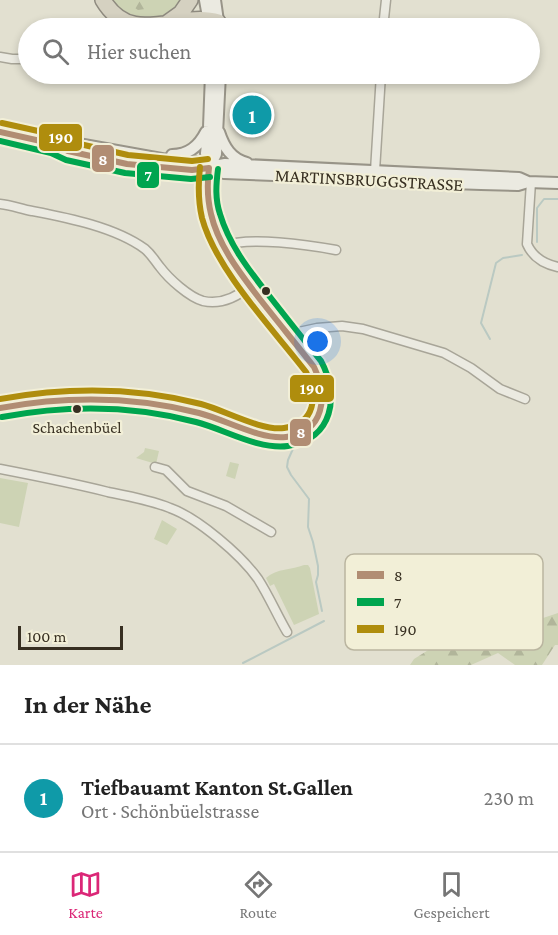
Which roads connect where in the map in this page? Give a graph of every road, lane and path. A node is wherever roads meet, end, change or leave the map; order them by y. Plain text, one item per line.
1 (94, 0) edge
2 (103, 0) edge
3 (190, 0) edge
4 (205, 0) edge
5 (215, 0) edge
6 (386, 0) edge
7 (108, 18) edge
8 (120, 18) edge
9 (173, 18) edge
10 (209, 18) edge
11 (212, 18) edge
12 (384, 18) edge
13 (0, 57) edge
14 (18, 59) edge
15 (213, 84) edge
16 (381, 84) edge
17 (213, 127) junction
18 (0, 132) edge
19 (54, 144) junction
20 (142, 156) junction
21 (262, 166) junction
22 (209, 168) junction
23 (376, 175) junction
24 (530, 182) junction
25 (558, 183) edge
26 (0, 204) edge
27 (225, 246) junction
28 (336, 250) dead end
29 (558, 267) edge
30 (250, 286) junction
31 (288, 335) junction
32 (525, 399) dead end
33 (0, 408) edge
34 (155, 467) dead end
35 (0, 469) edge
36 (271, 531) dead end
37 (286, 632) dead end

1 - 7 highway
2 - 8 highway
3 - 9 highway
4 - 10 street
5 - 11 street
6 - 12 street
13 - 14 street
15 - 17 street
16 - 23 street
17 - 20 street, MARTINSBRUGGSTRASSE
17 - 21 street, MARTINSBRUGGSTRASSE
17 - 22 street
18 - 19 street, MARTINSBRUGGSTRASSE
19 - 20 street, MARTINSBRUGGSTRASSE
19 - 22 street, MARTINSBRUGGSTRASSE
20 - 22 street, MARTINSBRUGGSTRASSE
21 - 22 street, MARTINSBRUGGSTRASSE
21 - 23 street, MARTINSBRUGGSTRASSE
22 - 23 street, MARTINSBRUGGSTRASSE
22 - 27 street
23 - 24 street, MARTINSBRUGGSTRASSE
24 - 25 street, MARTINSBRUGGSTRASSE
24 - 29 street
26 - 30 street
27 - 28 street
27 - 30 street
30 - 31 street
31 - 32 street
31 - 33 street
34 - 36 street
35 - 37 street

